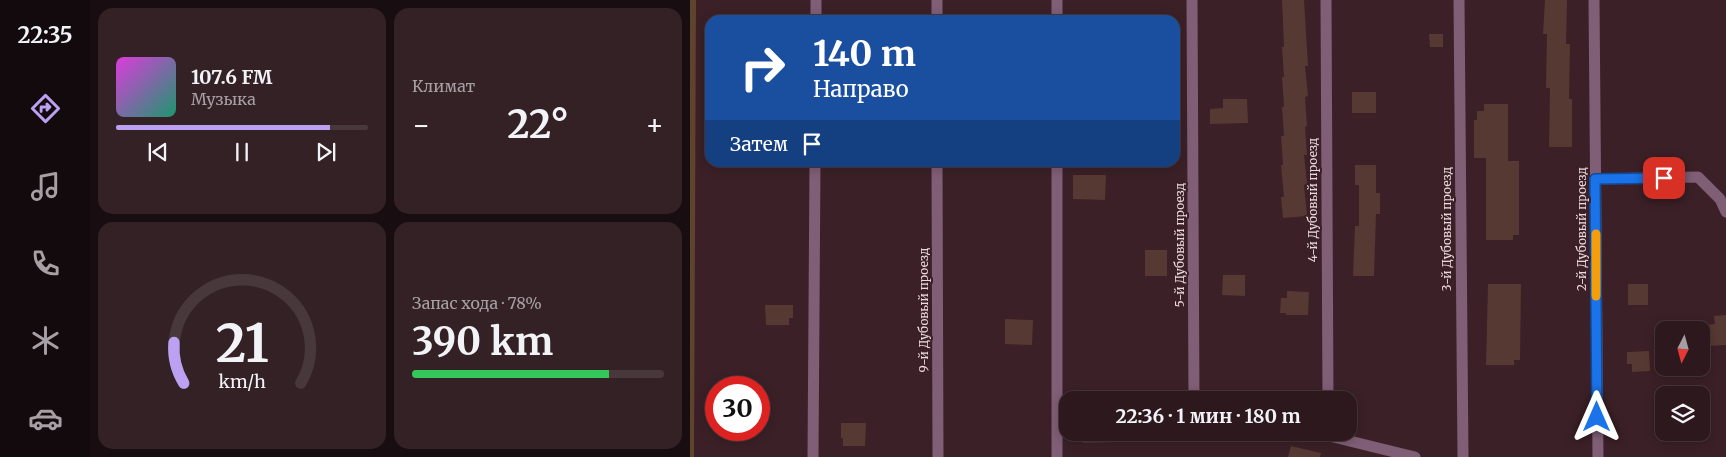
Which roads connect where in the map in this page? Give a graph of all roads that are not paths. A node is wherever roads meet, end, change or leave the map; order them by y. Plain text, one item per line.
1 (816, 0) edge
2 (937, 0) edge
3 (1057, 0) edge
4 (1192, 0) edge
5 (1326, 0) edge
6 (1459, 0) edge
7 (1594, 0) edge
8 (816, 15) edge
9 (937, 15) edge
10 (1057, 15) edge
11 (815, 167) edge
12 (937, 167) edge
13 (1057, 167) edge
14 (1595, 179) junction
15 (1726, 212) edge
16 (1194, 391) edge
17 (1328, 391) edge
18 (1355, 441) edge
19 (813, 457) edge
20 (938, 457) edge
21 (1056, 457) edge
22 (1415, 457) edge
23 (1463, 457) edge
24 (1598, 457) edge

1 - 8 street
2 - 9 street
3 - 10 street
4 - 16 street, 5-й Дубовый проезд
5 - 17 street, 4-й Дубовый проезд
6 - 23 street, 3-й Дубовый проезд
7 - 14 street, 2-й Дубовый проезд
11 - 19 street
12 - 20 street, 9-й Дубовый проезд
13 - 21 street
14 - 15 street
14 - 24 street, 2-й Дубовый проезд
18 - 22 street

